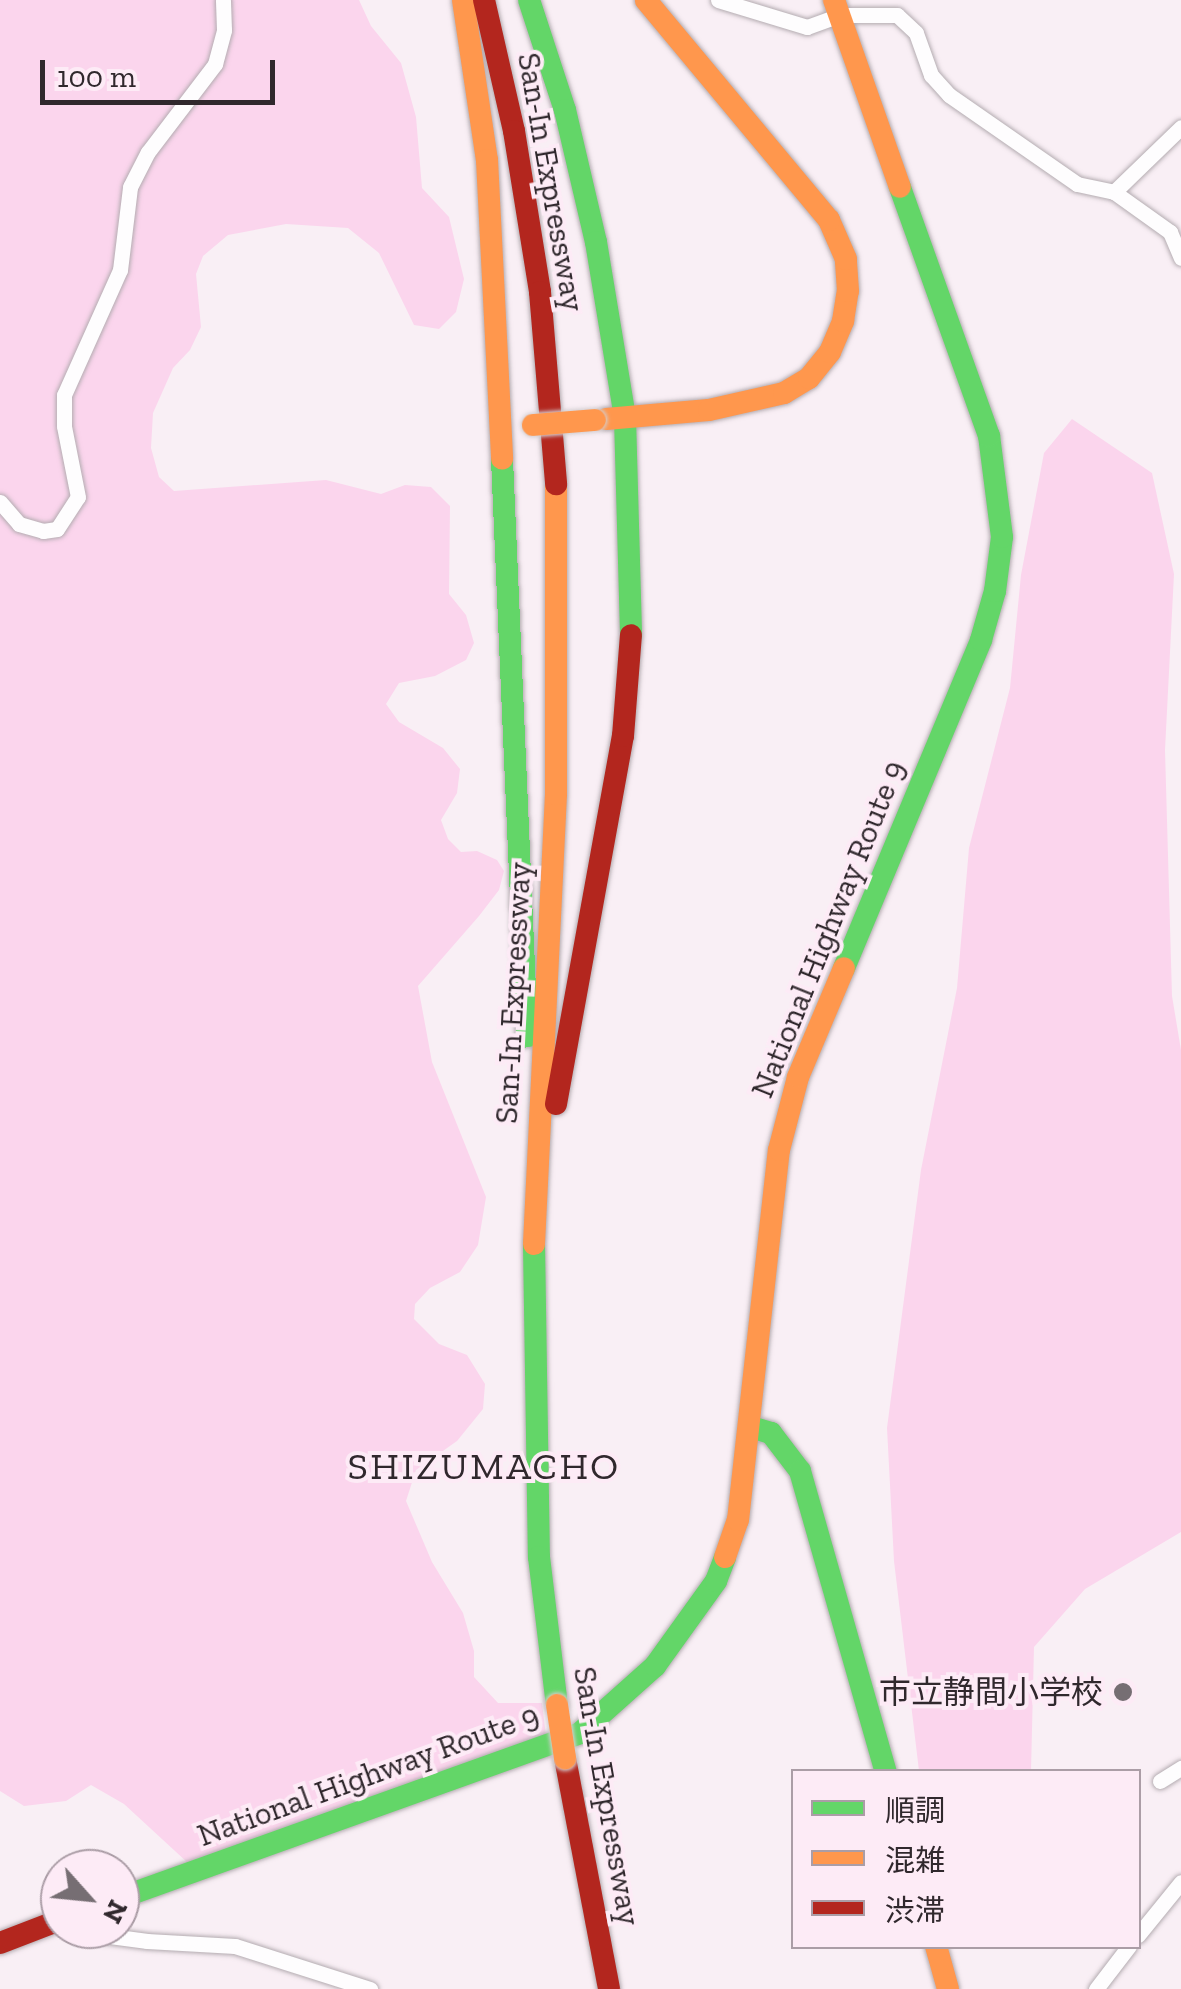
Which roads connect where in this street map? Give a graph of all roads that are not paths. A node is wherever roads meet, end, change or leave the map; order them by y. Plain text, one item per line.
1 (224, 0) edge
2 (464, 0) edge
3 (484, 0) edge
4 (529, 0) edge
5 (646, 0) edge
6 (718, 0) edge
7 (837, 8) edge
8 (1181, 127) edge
9 (1114, 192) junction
10 (1181, 258) edge
11 (625, 418) junction
12 (504, 425) junction
13 (0, 502) edge
14 (535, 1178) junction
15 (534, 1236) junction
16 (750, 1426) junction
17 (1181, 1768) edge
18 (885, 1769) edge
19 (1160, 1781) dead end
20 (1181, 1882) edge
21 (140, 1891) edge
22 (1141, 1931) edge
23 (40, 1932) edge
24 (140, 1941) edge
25 (0, 1944) edge
26 (937, 1949) edge
27 (1128, 1949) edge
28 (370, 1989) edge
29 (609, 1989) edge
30 (948, 1989) edge
31 (1096, 1989) edge

1 - 13 street
2 - 12 main road
3 - 14 main road, San-In Expressway
4 - 11 main road
5 - 11 main road
6 - 7 street
7 - 9 street
7 - 16 main road, National Highway Route 9
8 - 9 street
9 - 10 street
11 - 12 main road, bridge
11 - 15 main road
12 - 14 main road
14 - 15 main road, San-In Expressway
15 - 29 main road, San-In Expressway, bridge
16 - 18 main road
16 - 21 main road, National Highway Route 9
17 - 19 street
20 - 22 street
23 - 25 main road
24 - 28 street
26 - 30 main road
27 - 31 street

